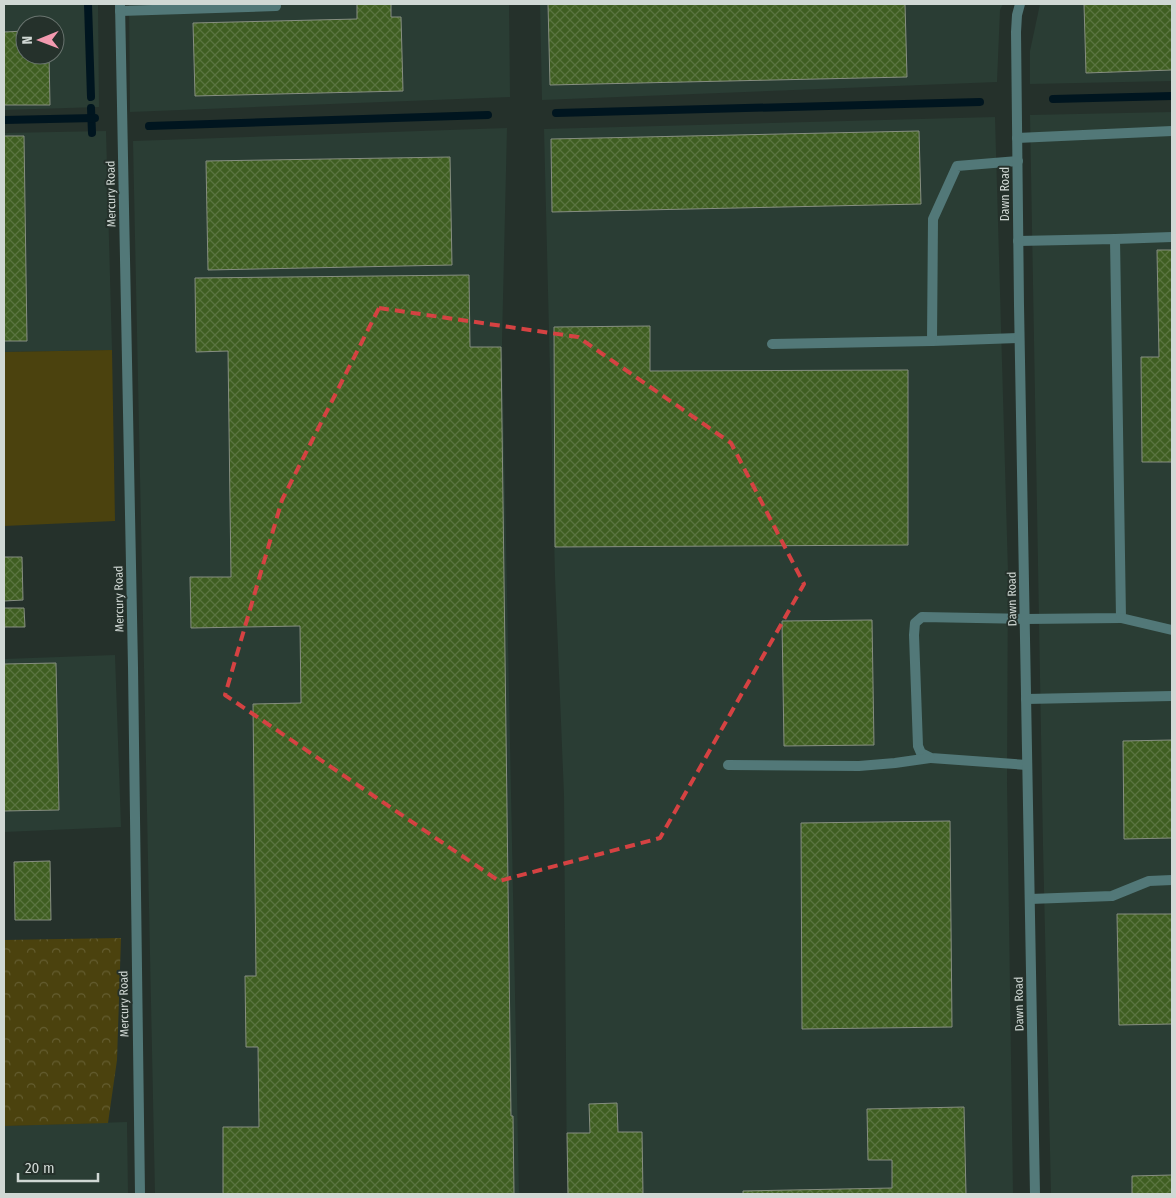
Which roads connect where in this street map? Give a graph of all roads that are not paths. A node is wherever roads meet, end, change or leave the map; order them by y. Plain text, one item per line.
1 (1020, 4) edge
2 (276, 6) dead end
3 (120, 7) edge
4 (1172, 131) edge
5 (1017, 138) junction
6 (1018, 161) junction
7 (1172, 237) edge
8 (1115, 239) junction
9 (1018, 241) junction
10 (1019, 338) junction
11 (932, 341) junction
12 (772, 344) dead end
13 (1121, 618) junction
14 (1025, 619) junction
15 (1172, 630) edge
16 (1172, 696) edge
17 (1026, 699) junction
18 (931, 758) junction
19 (728, 765) dead end
20 (1027, 765) junction
21 (1172, 880) edge
22 (1030, 900) junction
23 (140, 1194) edge
24 (1035, 1194) edge

1 - 5 street, Dawn Road
2 - 3 street
3 - 23 street, Mercury Road
4 - 5 street
5 - 6 street, Dawn Road
6 - 9 street, Dawn Road
6 - 11 street
7 - 8 street
8 - 9 street
8 - 13 street
9 - 10 street, Dawn Road
10 - 11 street
10 - 14 street, Dawn Road
11 - 12 street
13 - 14 street
13 - 15 street
14 - 17 street, Dawn Road
14 - 18 street
16 - 17 street
17 - 20 street, Dawn Road
18 - 19 street
18 - 20 street
20 - 22 street, Dawn Road
21 - 22 street
22 - 24 street, Dawn Road

